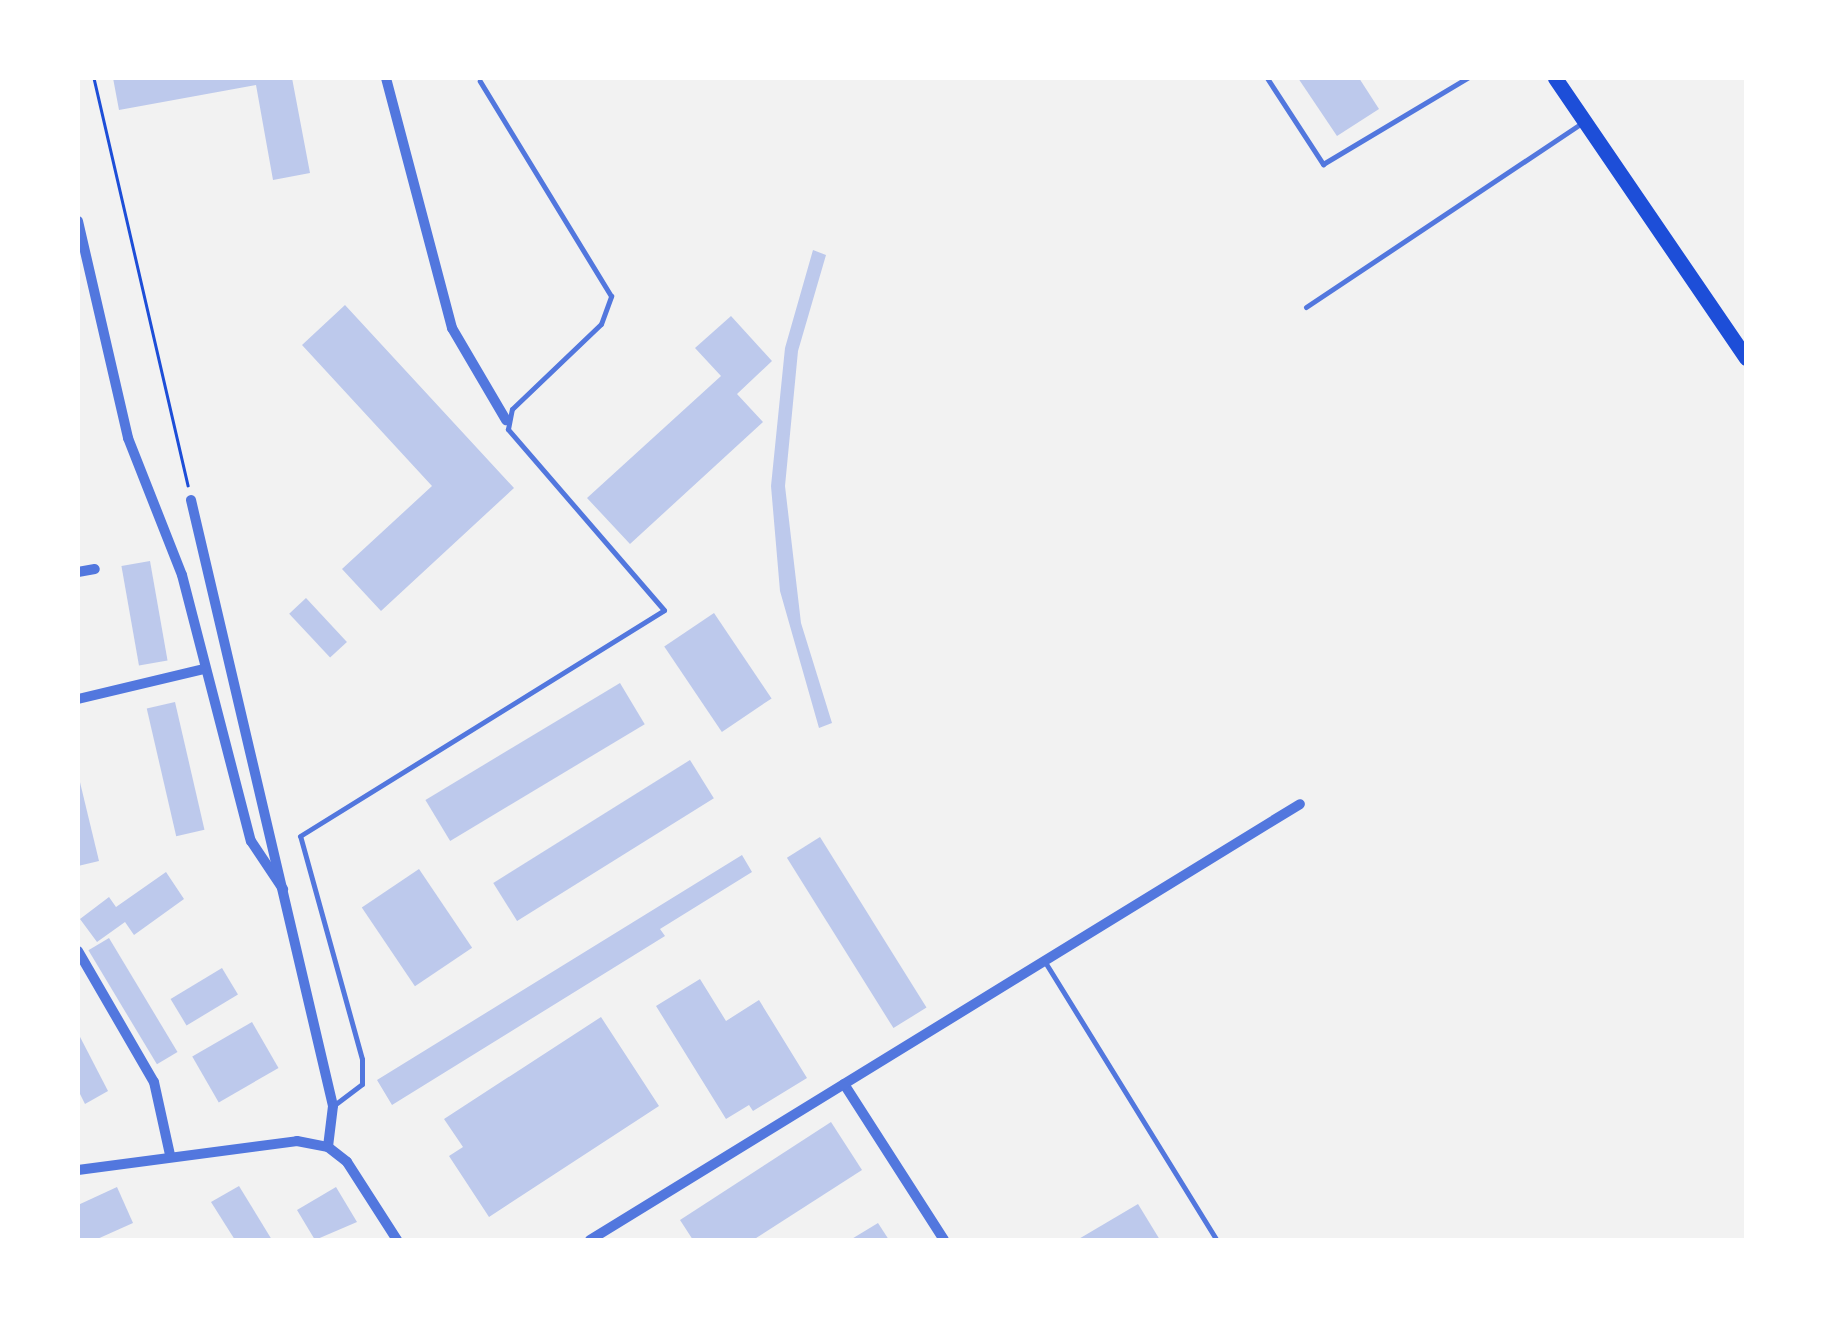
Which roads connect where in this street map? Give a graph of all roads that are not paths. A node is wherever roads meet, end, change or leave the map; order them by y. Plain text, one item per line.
1 (386, 78) edge
2 (1267, 78) edge
3 (1467, 78) edge
4 (1555, 78) edge
5 (480, 81) dead end
6 (1585, 121) junction
7 (78, 221) edge
8 (1306, 307) dead end
9 (1741, 338) edge
10 (1746, 358) edge
11 (506, 420) junction
12 (191, 500) road end
13 (94, 569) dead end
14 (78, 572) edge
15 (204, 668) junction
16 (78, 699) edge
17 (1300, 804) dead end
18 (282, 889) junction
19 (78, 951) edge
20 (1044, 961) junction
21 (844, 1084) junction
22 (333, 1106) junction
23 (328, 1146) junction
24 (170, 1154) junction
25 (78, 1170) edge
26 (398, 1240) edge
27 (590, 1240) edge
28 (944, 1240) edge
29 (1217, 1240) edge

1 - 11 street
2 - 3 lane
4 - 6 highway
5 - 11 lane
6 - 8 lane
6 - 9 highway
7 - 15 street
9 - 10 highway
11 - 22 lane
12 - 18 street
13 - 14 street
15 - 16 street
15 - 18 street
17 - 20 street
18 - 22 street
19 - 24 street
20 - 21 street
20 - 29 lane
21 - 27 street
21 - 28 street
22 - 23 street
23 - 24 street
23 - 26 street
24 - 25 street

